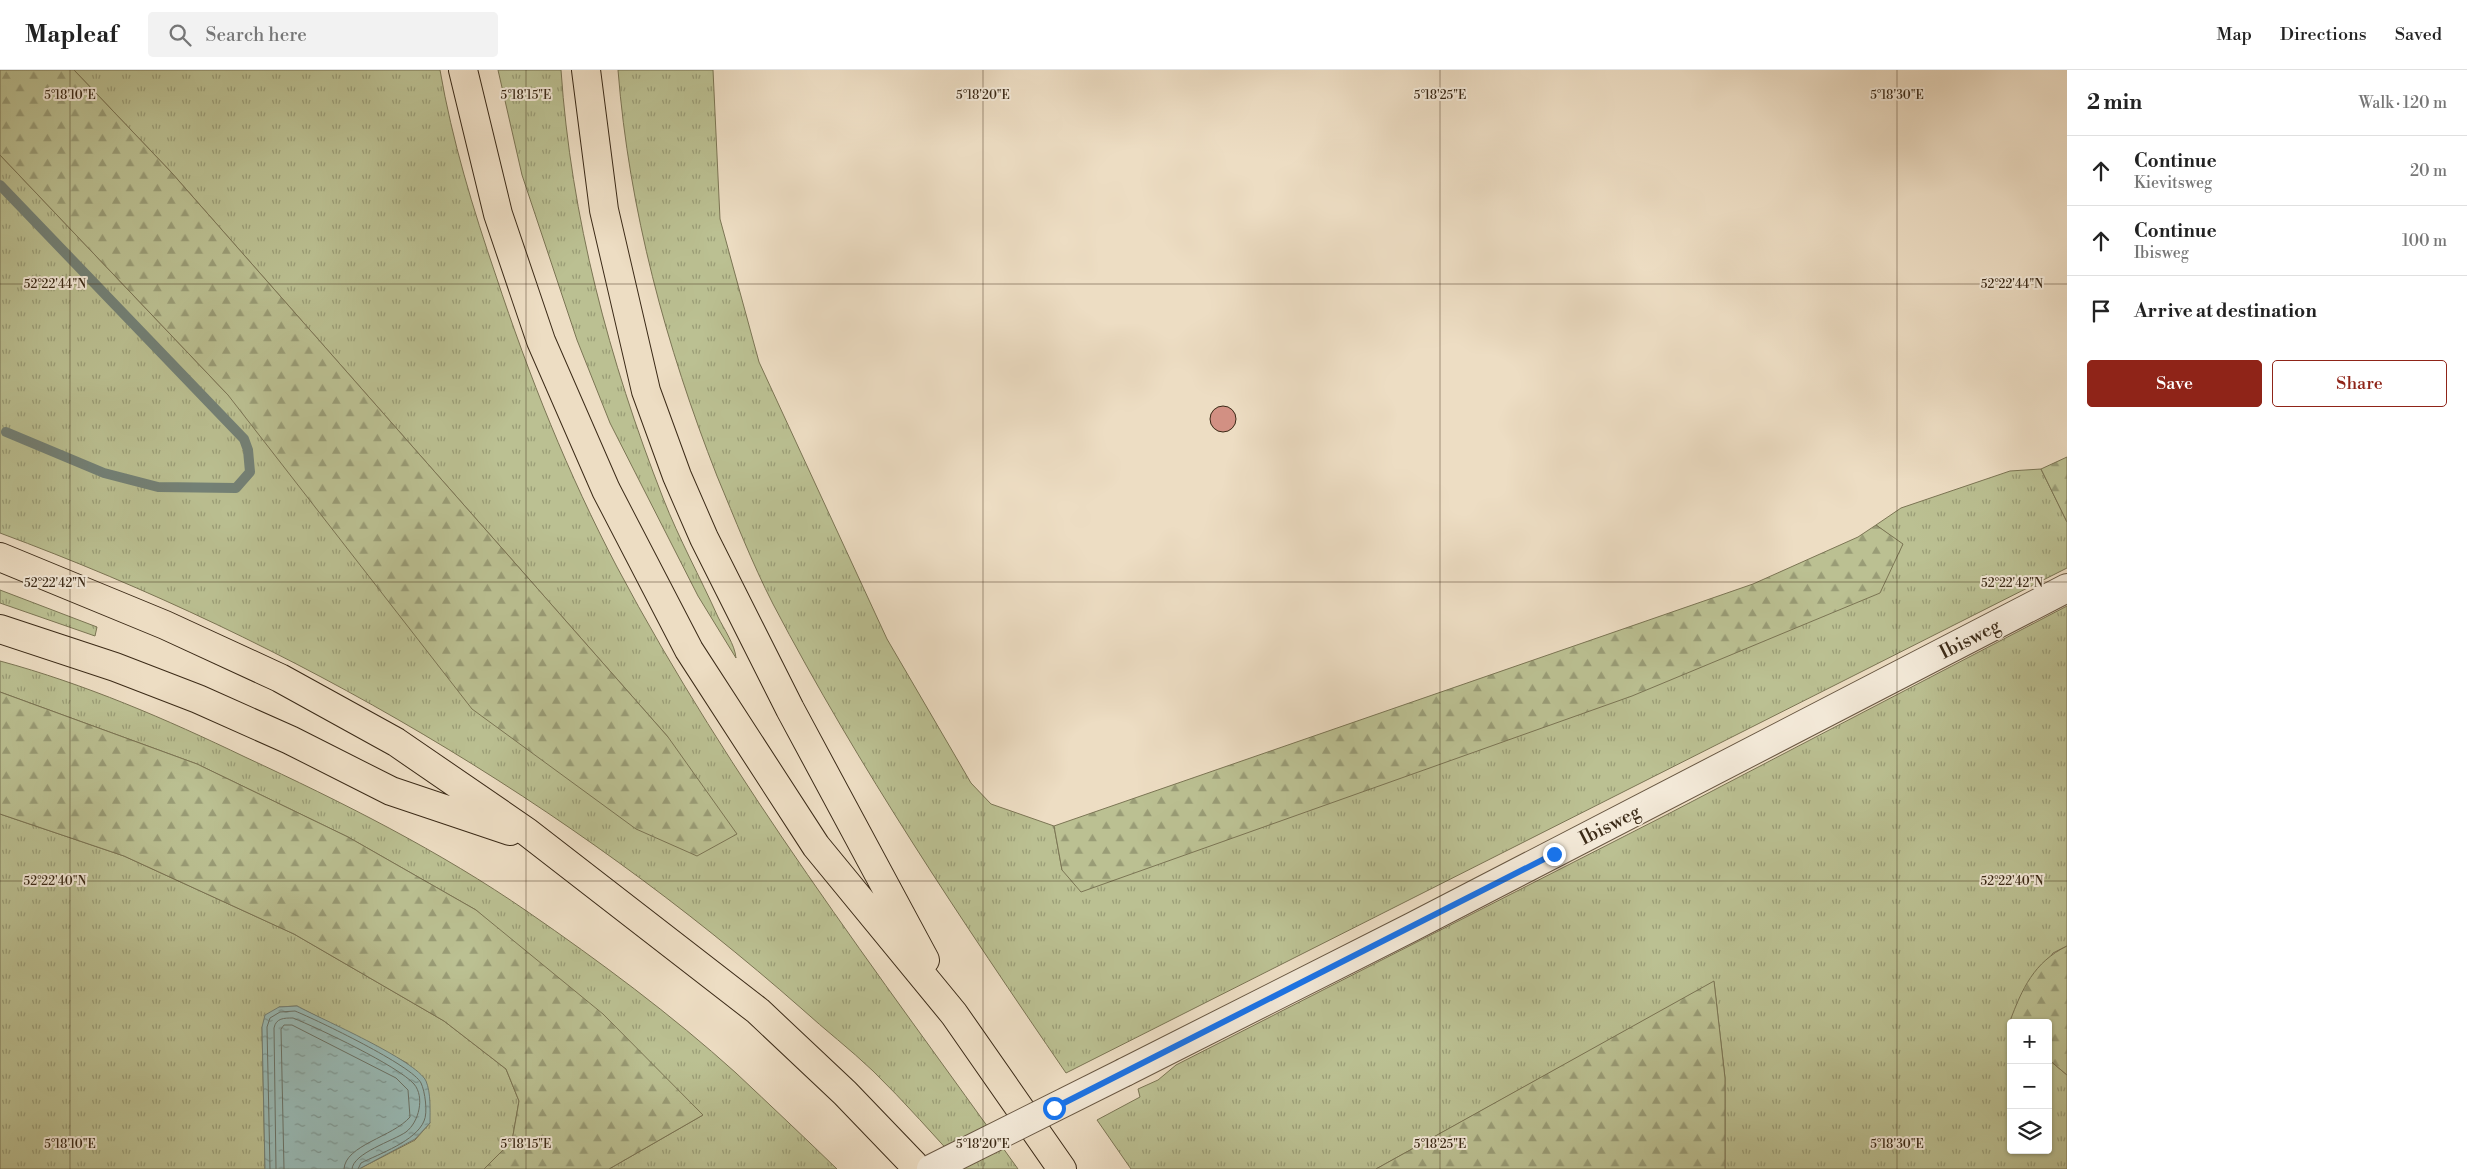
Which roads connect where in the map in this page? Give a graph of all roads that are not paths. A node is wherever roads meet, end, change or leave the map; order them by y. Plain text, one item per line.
1 (463, 70) edge
2 (586, 70) edge
3 (0, 557) edge
4 (2067, 588) edge
5 (0, 628) edge
6 (540, 842) junction
7 (954, 1014) junction
8 (918, 1169) edge
9 (931, 1169) edge
10 (1062, 1169) edge

1 - 7 highway
2 - 7 highway
3 - 6 highway
4 - 9 street, Ibisweg, bridge
5 - 6 highway
6 - 8 highway
7 - 10 highway

